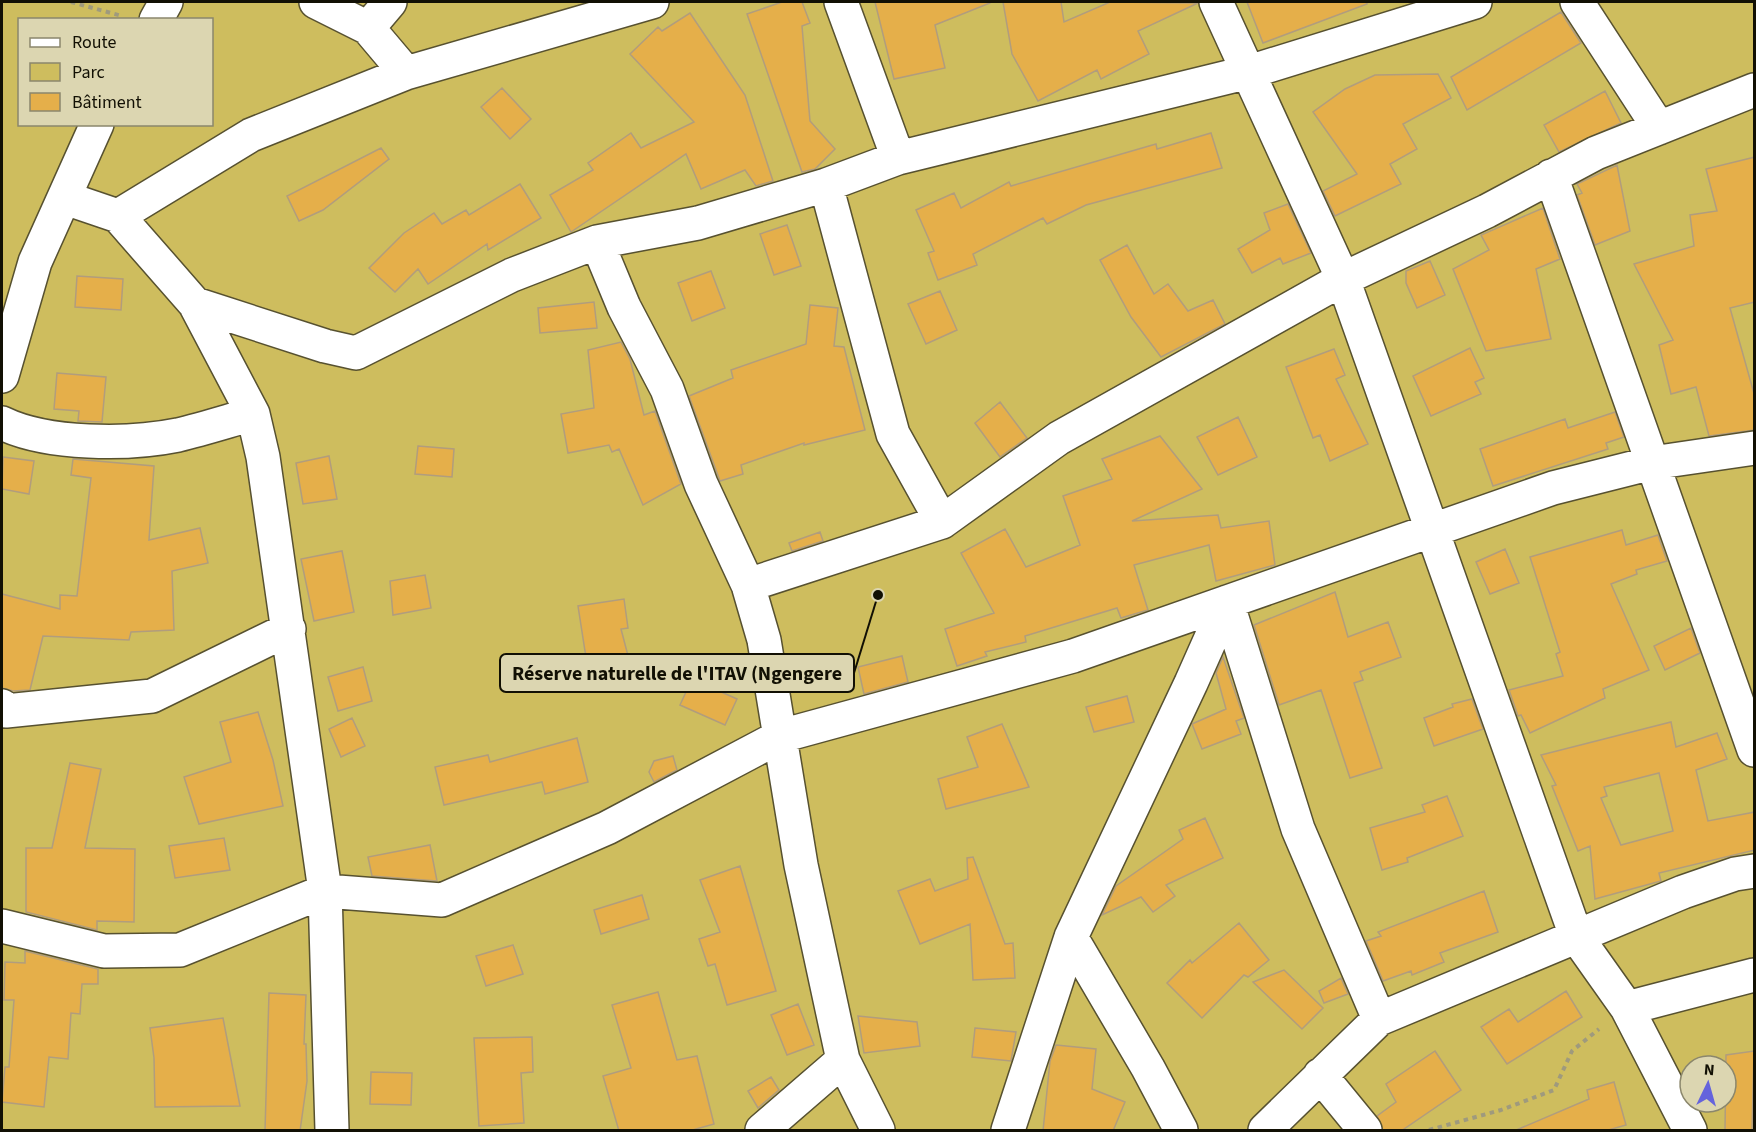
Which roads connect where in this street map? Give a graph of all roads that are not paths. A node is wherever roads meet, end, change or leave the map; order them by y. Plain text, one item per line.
1 (316, 2) edge
2 (390, 2) edge
3 (652, 2) edge
4 (841, 2) edge
5 (1216, 2) edge
6 (1475, 2) edge
7 (1577, 2) edge
8 (368, 28) junction
9 (1249, 72) junction
10 (406, 73) junction
11 (1755, 90) edge
12 (96, 126) edge
13 (1659, 128) junction
14 (898, 158) junction
15 (1551, 176) junction
16 (826, 185) junction
17 (65, 198) junction
18 (118, 216) junction
19 (597, 242) junction
20 (1343, 279) junction
21 (195, 304) junction
22 (2, 376) edge
23 (253, 414) junction
24 (2, 423) edge
25 (1755, 448) edge
26 (1652, 463) junction
27 (942, 522) junction
28 (1433, 531) junction
29 (748, 585) junction
30 (1227, 602) junction
31 (289, 629) junction
32 (2, 706) edge
33 (781, 736) junction
34 (1755, 750) edge
35 (1755, 871) edge
36 (325, 891) junction
37 (2, 926) edge
38 (1576, 936) junction
39 (1071, 937) junction
40 (1755, 975) edge
41 (1627, 1008) junction
42 (1379, 1019) junction
43 (843, 1060) junction
44 (1320, 1075) junction
45 (331, 1129) edge
46 (762, 1131) edge
47 (878, 1131) edge
48 (1008, 1131) edge
49 (1181, 1131) edge
50 (1265, 1131) edge
51 (1365, 1131) edge
52 (1690, 1131) edge

1 - 8 street
2 - 8 street
3 - 10 street
4 - 14 street
5 - 9 street
6 - 9 street
7 - 13 street
8 - 10 street
9 - 14 street
9 - 20 street
10 - 18 street
11 - 13 street
12 - 17 street
13 - 15 street
14 - 16 street
15 - 20 street
15 - 26 street
16 - 19 street
16 - 27 street
17 - 18 street
17 - 22 street
18 - 21 street
19 - 21 street
19 - 29 street
20 - 27 street
20 - 28 street
21 - 23 street
23 - 24 street
23 - 31 street
25 - 26 street
26 - 28 street
26 - 34 street
27 - 29 street
28 - 30 street
28 - 38 street
29 - 33 street
30 - 33 street
30 - 39 street
30 - 42 street
31 - 32 street
31 - 36 street
33 - 36 street
33 - 43 street
35 - 38 street
36 - 37 street
36 - 45 street
38 - 41 street
38 - 42 street
39 - 48 street
39 - 49 street
40 - 41 street
41 - 52 street
42 - 44 street
43 - 46 street
43 - 47 street
44 - 50 street
44 - 51 street

